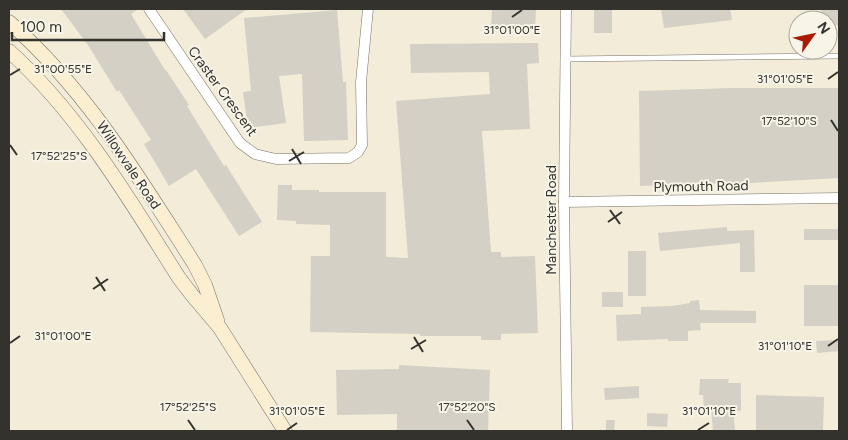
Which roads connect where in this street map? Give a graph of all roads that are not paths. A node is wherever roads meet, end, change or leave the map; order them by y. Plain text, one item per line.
1 (149, 9) edge
2 (368, 9) edge
3 (566, 9) edge
4 (9, 22) edge
5 (9, 51) edge
6 (839, 56) edge
7 (566, 59) junction
8 (839, 198) edge
9 (564, 202) junction
10 (220, 328) junction
11 (285, 431) edge
12 (567, 431) edge

1 - 2 street, Craster Crescent
3 - 7 street, Manchester Road
4 - 10 main road, Willowvale Road
5 - 10 main road, Willowvale Road
6 - 7 lane
7 - 9 street, Manchester Road
8 - 9 street, Plymouth Road
9 - 12 street, Manchester Road
10 - 11 main road, Willowvale Road

